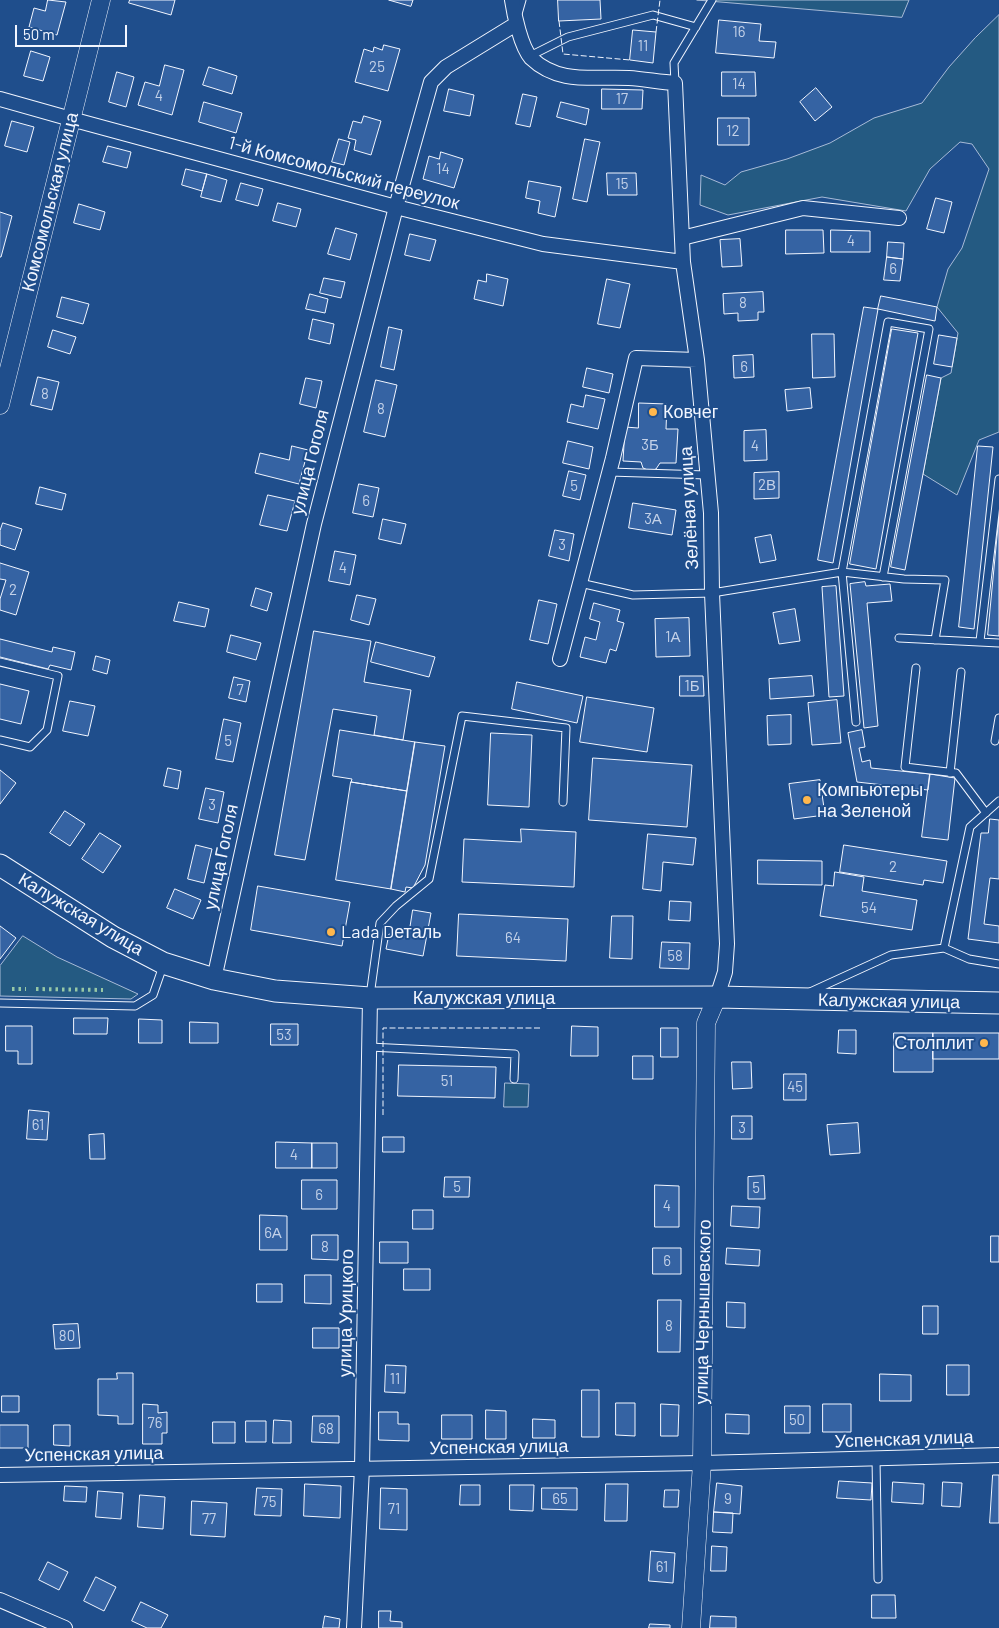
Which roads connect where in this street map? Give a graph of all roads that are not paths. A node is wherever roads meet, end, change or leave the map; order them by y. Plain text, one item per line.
1 (101, 0) edge
2 (512, 0) edge
3 (522, 0) edge
4 (712, 0) edge
5 (516, 24) junction
6 (696, 28) junction
7 (530, 56) junction
8 (675, 83) junction
9 (0, 99) edge
10 (71, 119) junction
11 (396, 207) junction
12 (899, 218) dead end
13 (682, 238) junction
14 (684, 262) junction
15 (697, 360) junction
16 (0, 405) edge
17 (609, 472) junction
18 (707, 475) junction
19 (999, 479) edge
20 (842, 572) junction
21 (883, 577) junction
22 (580, 583) junction
23 (712, 593) junction
24 (899, 638) dead end
25 (935, 640) junction
26 (980, 641) junction
27 (999, 643) edge
28 (560, 658) dead end
29 (0, 662) edge
30 (916, 668) dead end
31 (961, 672) dead end
32 (999, 718) edge
33 (856, 722) dead end
34 (0, 740) edge
35 (995, 741) dead end
36 (950, 772) junction
37 (563, 802) dead end
38 (999, 802) edge
39 (986, 814) junction
40 (0, 865) edge
41 (944, 948) junction
42 (163, 963) junction
43 (999, 964) edge
44 (214, 979) junction
45 (370, 998) junction
46 (717, 998) junction
47 (793, 999) junction
48 (0, 1003) edge
49 (999, 1003) edge
50 (369, 1047) junction
51 (514, 1079) dead end
52 (999, 1456) edge
53 (876, 1459) junction
54 (702, 1463) junction
55 (362, 1468) junction
56 (0, 1474) edge
57 (878, 1579) dead end
58 (0, 1600) edge
59 (65, 1628) edge
60 (354, 1628) edge
61 (691, 1628) edge

1 - 10 street, Комсомольская улица
2 - 5 street
3 - 5 lane
4 - 6 lane
5 - 7 street
5 - 11 street, улица Гоголя
6 - 7 lane
6 - 8 lane
7 - 8 street
8 - 13 street, Зелёная улица
9 - 10 street, 1-й Комсомольский переулок
10 - 11 street, 1-й Комсомольский переулок
10 - 16 street, Комсомольская улица
11 - 14 street, 1-й Комсомольский переулок
11 - 44 street, улица Гоголя
12 - 13 street
13 - 14 street, Зелёная улица
14 - 15 street, Зелёная улица
15 - 17 street
15 - 18 street, Зелёная улица
17 - 18 lane
17 - 22 street
18 - 23 street, Зелёная улица
19 - 26 lane
20 - 21 lane
20 - 21 lane
20 - 23 lane
20 - 33 lane
21 - 25 lane
22 - 23 lane
22 - 28 street
23 - 46 street, Зелёная улица
24 - 25 lane
25 - 26 lane
26 - 27 lane
29 - 34 lane
30 - 36 lane
31 - 36 lane
32 - 35 lane
36 - 39 lane
37 - 45 lane
38 - 39 lane
39 - 41 lane
40 - 42 main road, Калужская улица
41 - 43 lane
41 - 47 lane
42 - 44 main road, Калужская улица
42 - 48 lane
44 - 45 main road, Калужская улица
45 - 46 main road, Калужская улица
45 - 50 street, улица Урицкого
46 - 47 main road, Калужская улица
46 - 54 street, улица Чернышевского
47 - 49 main road, Калужская улица
50 - 51 lane
50 - 55 street, улица Урицкого
52 - 53 street, Успенская улица
53 - 54 street, Успенская улица
53 - 57 lane
54 - 55 street, Успенская улица
54 - 61 street, улица Чернышевского
55 - 56 street, Успенская улица
55 - 60 street, улица Урицкого
58 - 59 street

